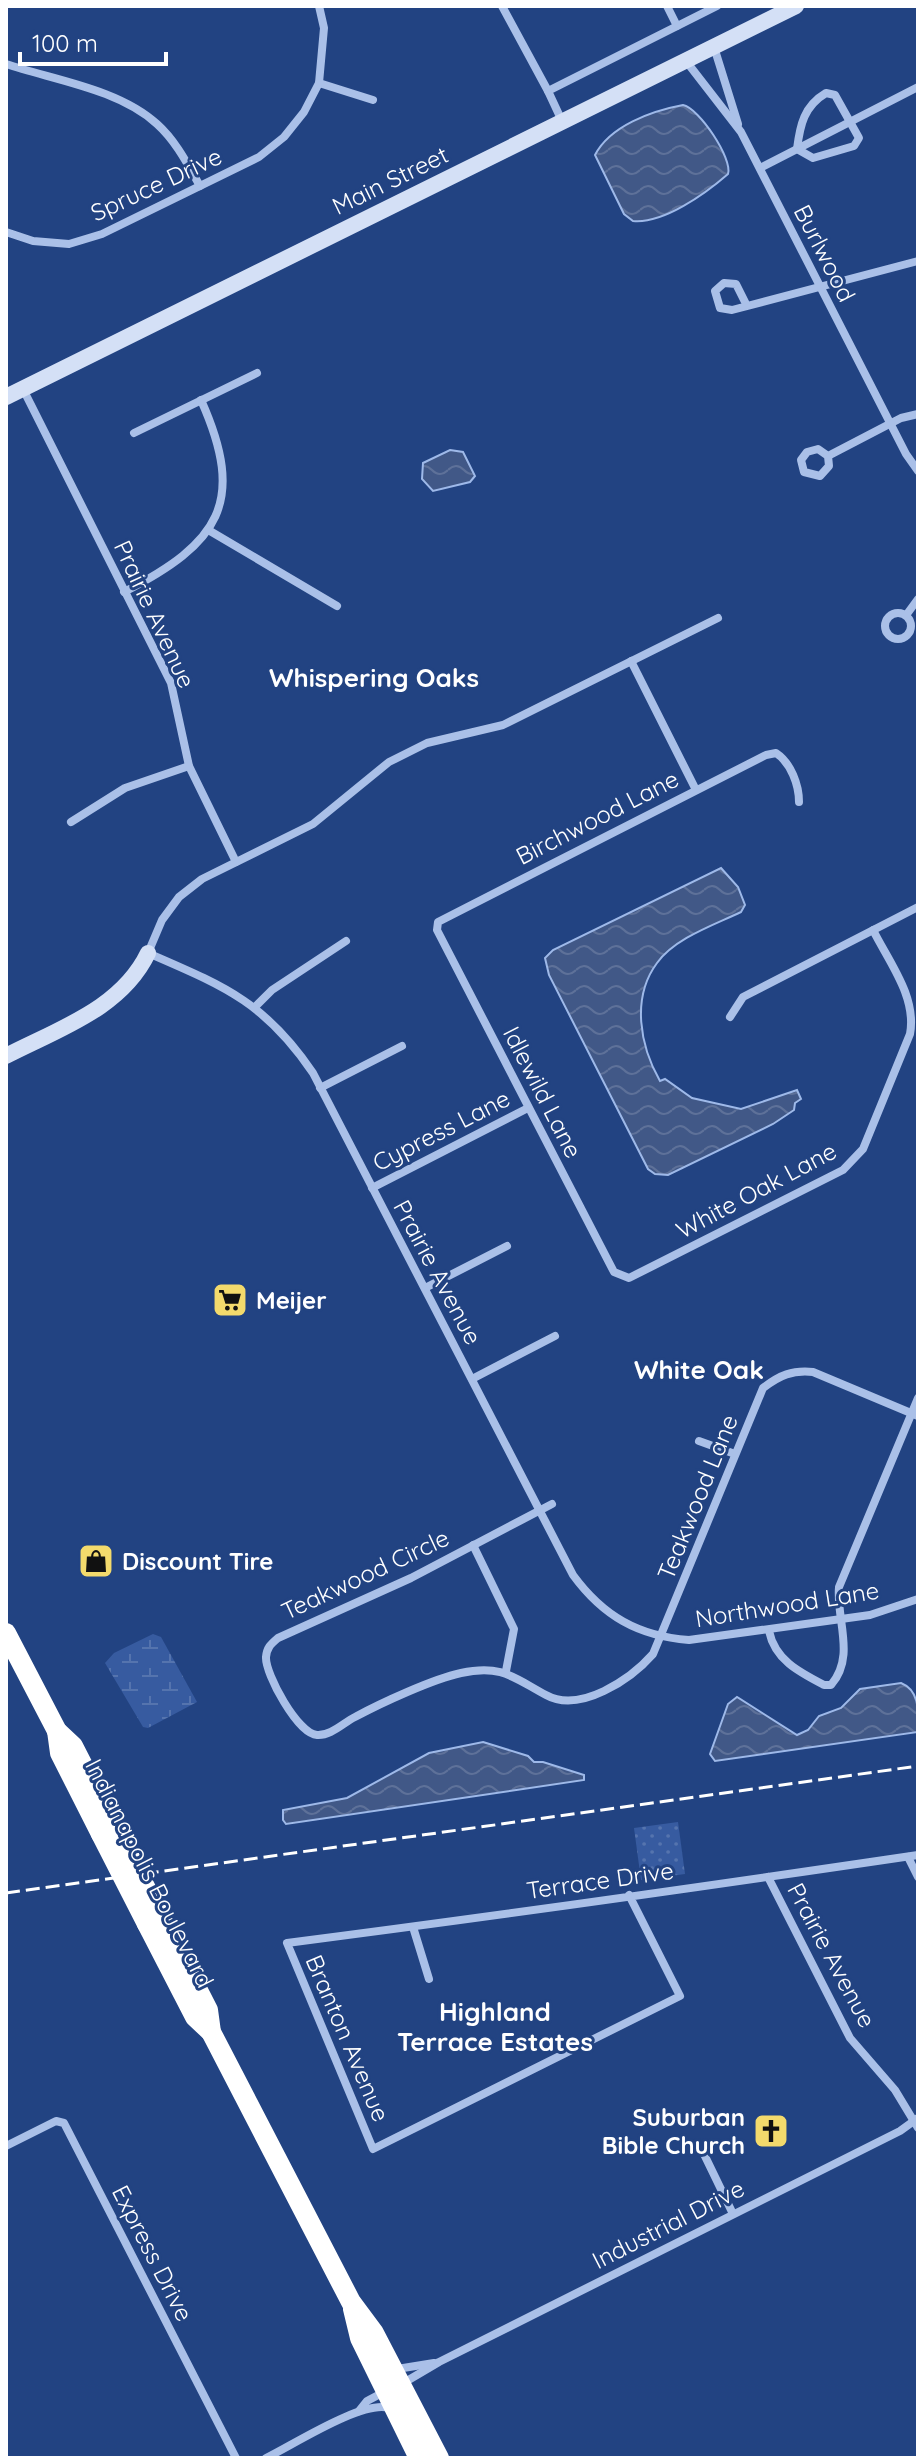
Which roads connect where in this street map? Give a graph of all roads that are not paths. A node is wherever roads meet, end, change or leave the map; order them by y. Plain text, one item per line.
1 (319, 6) edge
2 (502, 6) edge
3 (667, 6) edge
4 (717, 6) edge
5 (796, 6) edge
6 (677, 26) junction
7 (714, 47) junction
8 (686, 61) junction
9 (6, 64) edge
10 (319, 83) junction
11 (918, 87) edge
12 (548, 91) junction
13 (373, 100) dead end
14 (562, 121) junction
15 (850, 122) junction
16 (741, 132) junction
17 (797, 149) junction
18 (760, 168) junction
19 (200, 186) junction
20 (6, 232) edge
21 (918, 261) edge
22 (819, 286) junction
23 (747, 306) dead end
24 (257, 373) dead end
25 (23, 389) junction
26 (6, 397) edge
27 (201, 400) junction
28 (918, 414) edge
29 (890, 424) junction
30 (134, 433) dead end
31 (828, 456) dead end
32 (918, 471) edge
33 (210, 531) junction
34 (124, 592) junction
35 (918, 599) edge
36 (337, 606) dead end
37 (907, 614) dead end
38 (718, 618) dead end
39 (631, 661) junction
40 (189, 766) junction
41 (696, 790) junction
42 (799, 802) dead end
43 (71, 822) dead end
44 (236, 862) junction
45 (918, 907) edge
46 (438, 922) joint
47 (873, 930) junction
48 (346, 941) dead end
49 (148, 953) junction
50 (255, 1007) junction
51 (730, 1017) dead end
52 (402, 1046) dead end
53 (6, 1056) edge
54 (320, 1088) junction
55 (528, 1108) junction
56 (372, 1188) junction
57 (507, 1246) dead end
58 (621, 1277) joint
59 (425, 1288) junction
60 (555, 1336) dead end
61 (472, 1379) junction
62 (918, 1398) edge
63 (915, 1414) edge
64 (699, 1441) dead end
65 (735, 1454) junction
66 (552, 1504) dead end
67 (540, 1511) junction
68 (473, 1545) junction
69 (918, 1599) edge
70 (841, 1619) junction
71 (769, 1631) junction
72 (6, 1633) edge
73 (661, 1638) junction
74 (506, 1671) junction
75 (918, 1855) edge
76 (908, 1857) junction
77 (768, 1877) junction
78 (918, 1877) edge
79 (629, 1895) junction
80 (413, 1927) junction
81 (287, 1943) joint
82 (429, 1979) dead end
83 (917, 2122) edge
84 (6, 2146) edge
85 (702, 2150) dead end
86 (733, 2214) junction
87 (439, 2362) junction
88 (393, 2381) junction
89 (359, 2411) junction
90 (395, 2411) junction
91 (236, 2458) edge
92 (266, 2458) edge
93 (419, 2458) edge
94 (439, 2458) edge

1 - 10 street
2 - 12 street
3 - 6 street
4 - 6 street
5 - 7 street, Main Street
6 - 12 street
7 - 8 street, Main Street
7 - 16 street
8 - 14 street, Main Street
8 - 16 street, Burlwood
9 - 19 street
10 - 13 street
10 - 19 street, Spruce Drive
11 - 15 street
12 - 14 street
14 - 25 street, Main Street
15 - 17 street
15 - 17 street
15 - 17 street
16 - 18 street, Burlwood
17 - 18 street
18 - 22 street, Burlwood
19 - 20 street, Spruce Drive
21 - 22 street
22 - 23 street
22 - 29 street, Burlwood
24 - 27 street
25 - 26 street, Main Street
25 - 34 street, Prairie Avenue
27 - 30 street
27 - 33 street
28 - 29 street
29 - 31 street
29 - 32 street, Burlwood
33 - 34 street
33 - 36 street
34 - 40 street, Prairie Avenue
35 - 37 street
38 - 39 street
39 - 41 street
39 - 44 street
40 - 43 street
40 - 44 street, Prairie Avenue
41 - 42 street, Birchwood Lane
41 - 46 street, Birchwood Lane
44 - 49 street
45 - 47 street
46 - 55 street, Idlewild Lane
47 - 51 street
47 - 58 street, White Oak Lane
48 - 50 street
49 - 50 street, Prairie Avenue
49 - 53 street
50 - 54 street, Prairie Avenue
52 - 54 street
54 - 56 street, Prairie Avenue
55 - 56 street, Cypress Lane
55 - 58 street, Idlewild Lane
56 - 59 street, Prairie Avenue
57 - 59 street
59 - 61 street, Prairie Avenue
60 - 61 street
61 - 67 street, Prairie Avenue
62 - 63 street
63 - 65 street, Teakwood Lane
63 - 70 street
64 - 65 street
65 - 73 street, Teakwood Lane
66 - 67 street, Teakwood Circle
67 - 68 street, Teakwood Circle
67 - 73 street, Prairie Avenue
68 - 74 street
68 - 74 street, Teakwood Circle
69 - 70 street, Northwood Lane
70 - 71 street, Northwood Lane
70 - 71 street
71 - 73 street, Northwood Lane
72 - 88 highway, Indianapolis Boulevard, bridge
73 - 74 street
75 - 76 street, Terrace Drive
76 - 77 street, Terrace Drive
76 - 78 street
77 - 79 street, Terrace Drive
77 - 83 street, Prairie Avenue
79 - 80 street, Terrace Drive
79 - 81 street, Branton Avenue
80 - 81 street, Terrace Drive
80 - 82 street
83 - 86 street, Industrial Drive
84 - 91 street, Express Drive
85 - 86 street
86 - 87 street, Industrial Drive
87 - 88 street, Industrial Drive
87 - 88 street, Industrial Drive
88 - 89 street, Industrial Drive
88 - 90 highway, Indianapolis Boulevard
88 - 94 highway, Indianapolis Boulevard
89 - 90 street, Industrial Drive
89 - 92 street, Industrial Drive
90 - 93 highway, Indianapolis Boulevard

